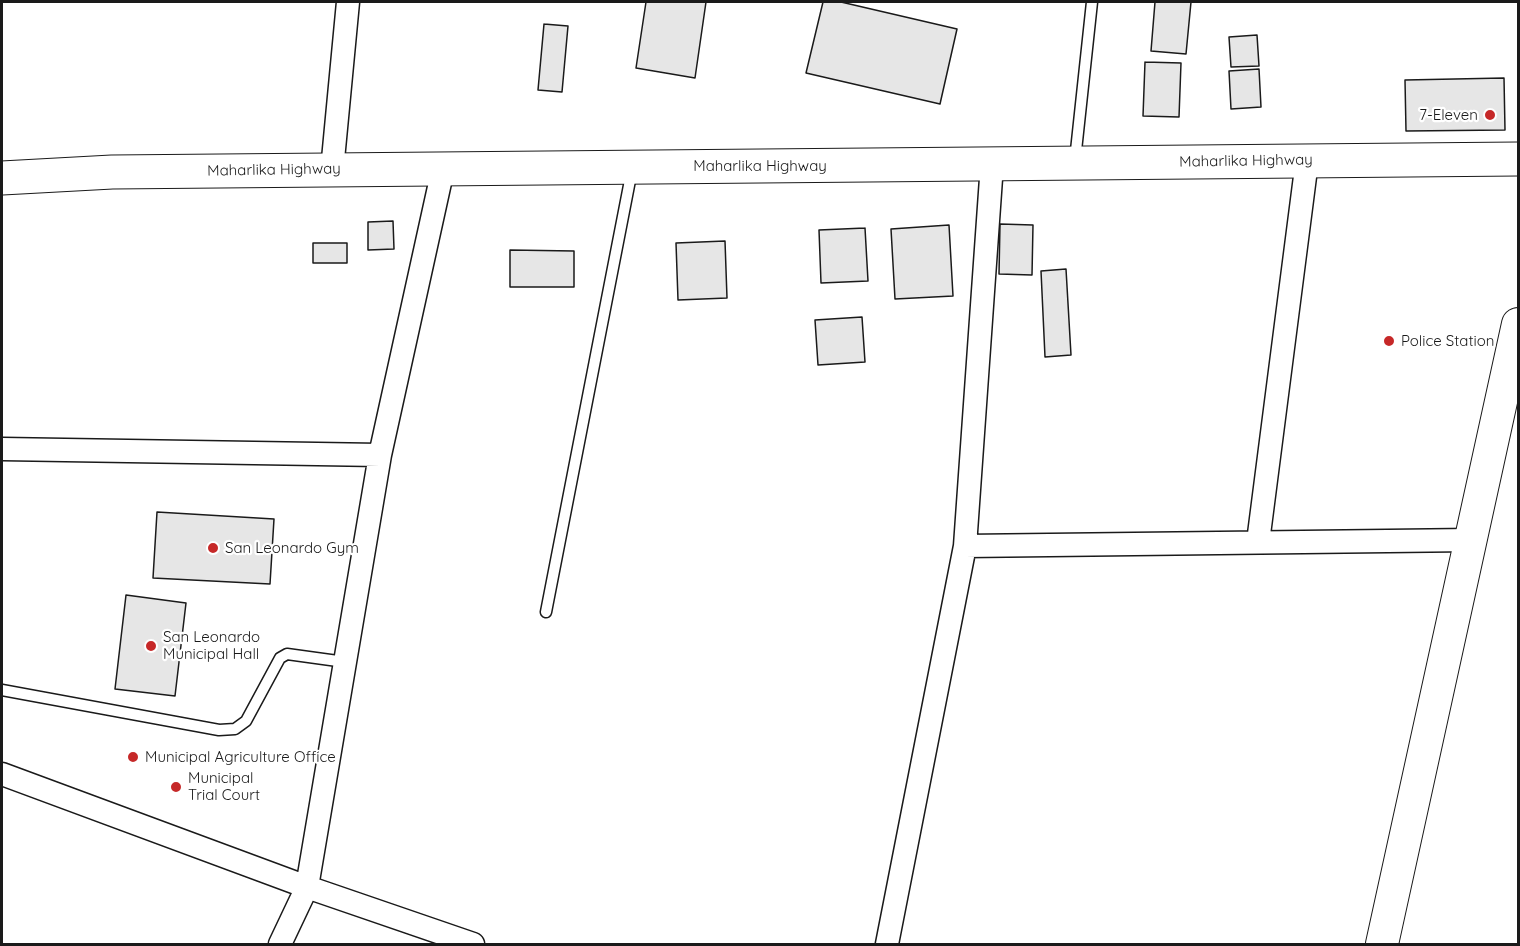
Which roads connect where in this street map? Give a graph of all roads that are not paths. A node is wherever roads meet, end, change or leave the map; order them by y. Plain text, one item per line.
1 (348, 2) edge
2 (1092, 2) edge
3 (1518, 159) edge
4 (1306, 161) junction
5 (1075, 163) junction
6 (992, 164) junction
7 (632, 167) junction
8 (443, 169) junction
9 (332, 170) junction
10 (2, 178) edge
11 (1518, 324) edge
12 (2, 449) edge
13 (380, 455) junction
14 (1472, 540) junction
15 (1257, 542) junction
16 (966, 546) junction
17 (546, 612) dead end
18 (345, 662) junction
19 (2, 690) edge
20 (2, 774) edge
21 (307, 886) junction
22 (280, 945) edge
23 (473, 945) edge
24 (887, 945) edge
25 (1382, 945) edge

1 - 9 street
2 - 5 lane
3 - 4 highway, Maharlika Highway
4 - 5 highway, Maharlika Highway
4 - 15 street
5 - 6 highway, Maharlika Highway
6 - 7 highway, Maharlika Highway
6 - 16 street
7 - 8 highway, Maharlika Highway
7 - 17 lane
8 - 9 highway, Maharlika Highway
8 - 13 street
9 - 10 highway, Maharlika Highway
11 - 14 main road
12 - 13 street
13 - 18 street
14 - 15 street
14 - 25 main road
15 - 16 street
16 - 24 street
18 - 19 lane
18 - 21 street
20 - 21 street
21 - 22 street
21 - 23 street

